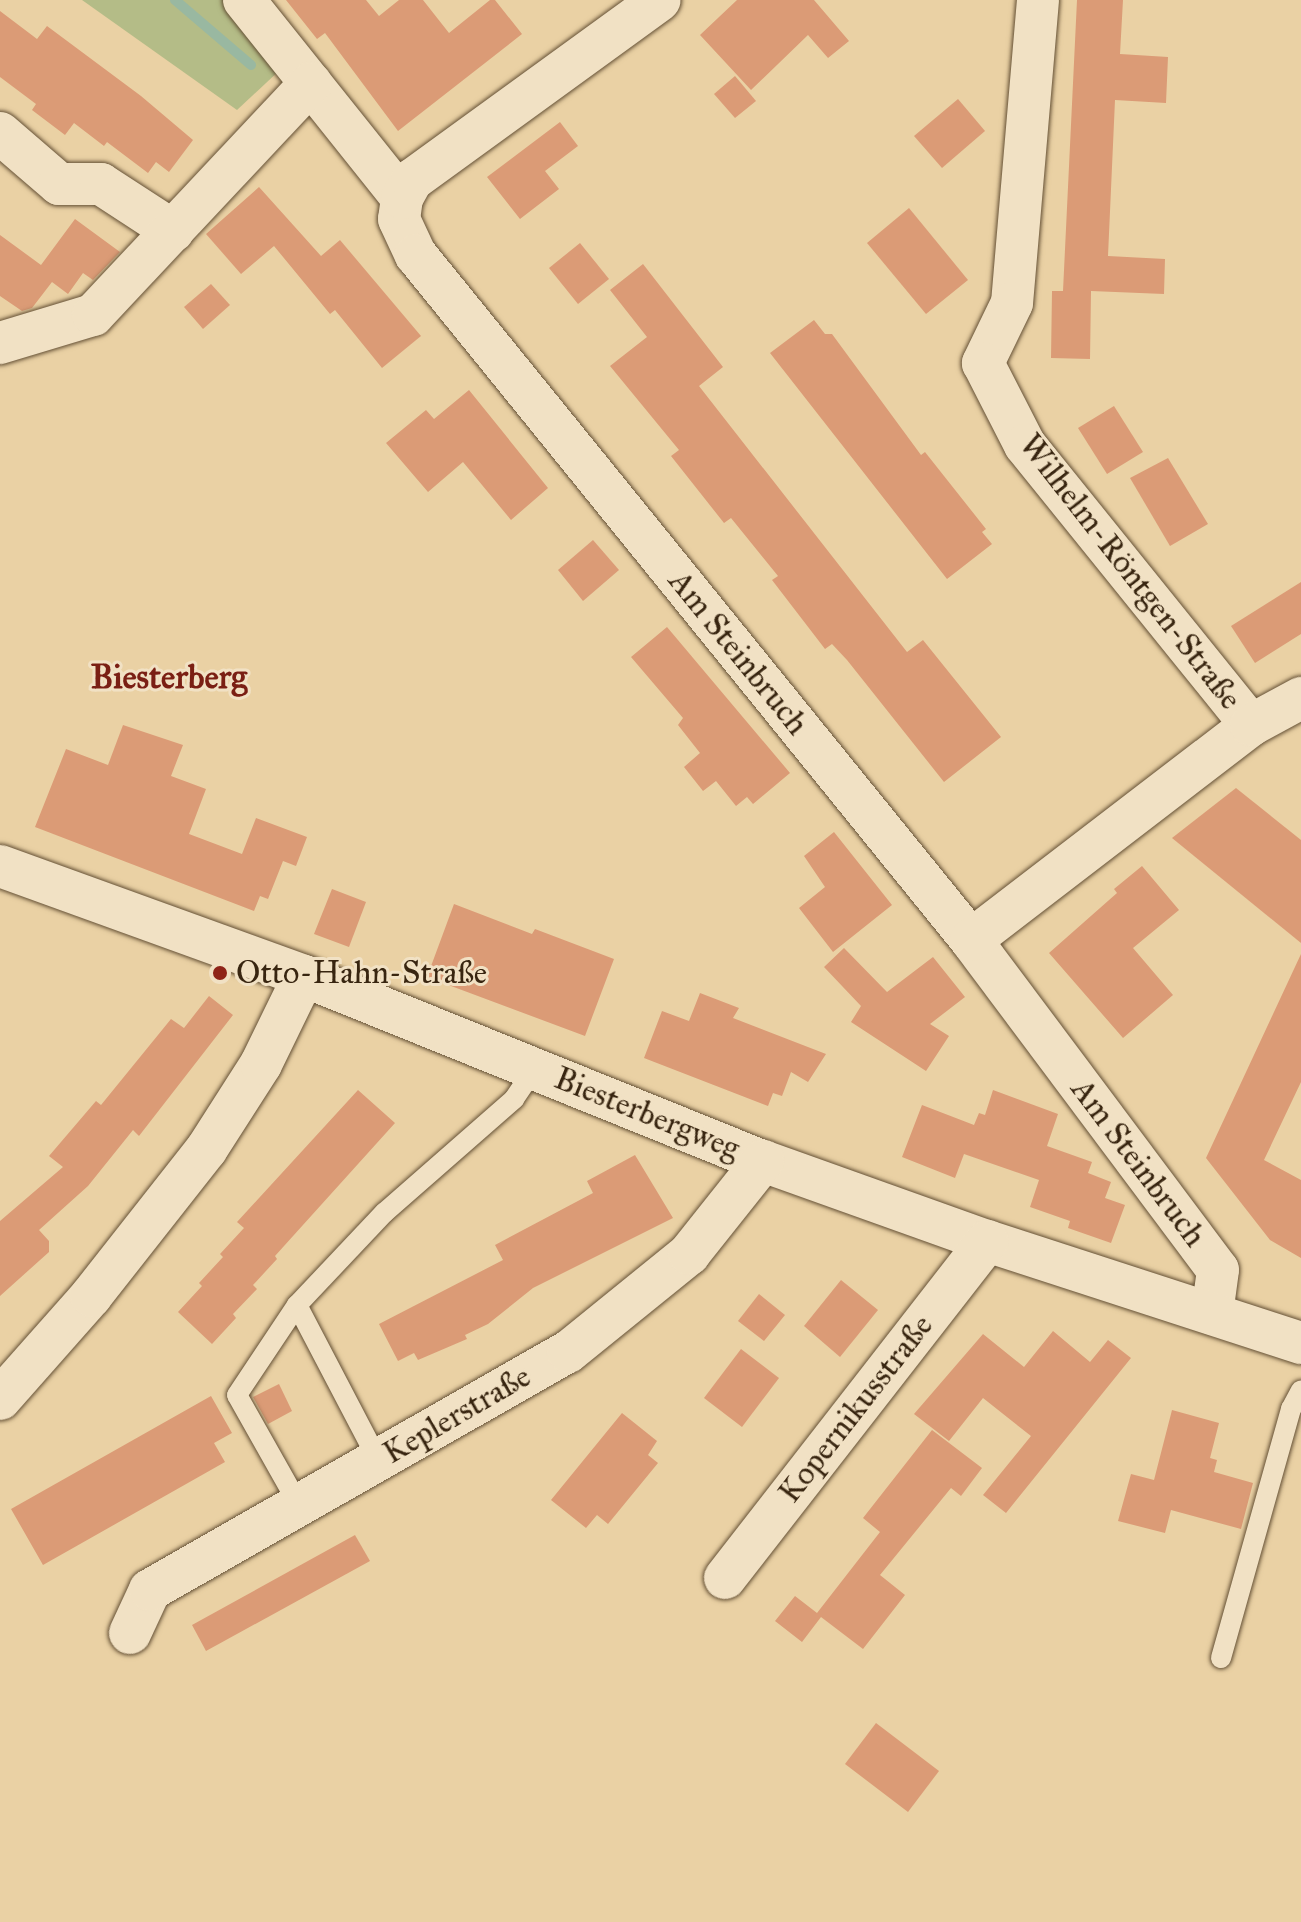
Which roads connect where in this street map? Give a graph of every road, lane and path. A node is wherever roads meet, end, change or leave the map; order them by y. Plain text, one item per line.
1 (244, 0) edge
2 (660, 0) edge
3 (1038, 0) edge
4 (311, 83) junction
5 (0, 133) edge
6 (402, 198) junction
7 (173, 231) junction
8 (0, 343) edge
9 (1301, 698) edge
10 (1251, 725) junction
11 (0, 866) edge
12 (971, 940) junction
13 (304, 976) junction
14 (534, 1069) junction
15 (763, 1161) junction
16 (987, 1241) junction
17 (297, 1305) junction
18 (1212, 1314) junction
19 (1301, 1343) edge
20 (1301, 1390) edge
21 (0, 1399) edge
22 (378, 1460) junction
23 (299, 1505) junction
24 (725, 1578) dead end
25 (130, 1633) dead end
26 (1221, 1658) dead end

1 - 4 street
2 - 6 street
3 - 10 street, Wilhelm-Röntgen-Straße
4 - 6 street
4 - 7 street
5 - 7 street
6 - 12 street, Am Steinbruch
7 - 8 street
9 - 10 street
10 - 12 street
11 - 13 street, Biesterbergweg
12 - 18 street, Am Steinbruch
13 - 14 street, Biesterbergweg
13 - 21 street
14 - 15 street, Biesterbergweg
14 - 17 lane
15 - 16 street, Biesterbergweg
15 - 22 street, Keplerstraße
16 - 18 street, Biesterbergweg
16 - 24 street, Kopernikusstraße
17 - 22 lane
17 - 23 lane
18 - 19 street, Biesterbergweg
20 - 26 lane
22 - 23 street, Keplerstraße
23 - 25 street, Keplerstraße

